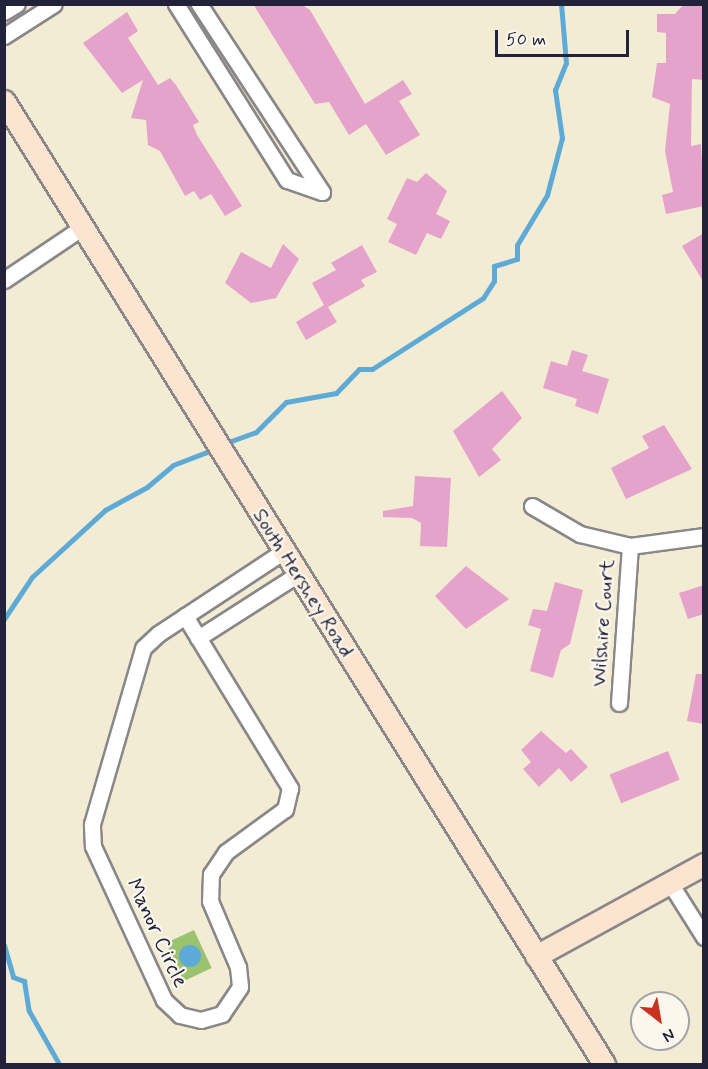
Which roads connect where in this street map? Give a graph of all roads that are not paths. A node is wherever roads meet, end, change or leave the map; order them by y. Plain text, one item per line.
1 (17, 4) edge
2 (54, 4) edge
3 (200, 4) edge
4 (177, 5) edge
5 (4, 12) edge
6 (4, 36) edge
7 (258, 94) junction
8 (4, 101) edge
9 (240, 106) junction
10 (83, 227) junction
11 (4, 280) edge
12 (532, 506) dead end
13 (704, 536) edge
14 (630, 546) junction
15 (284, 551) junction
16 (298, 574) junction
17 (185, 616) junction
18 (198, 638) junction
19 (619, 703) dead end
20 (704, 864) edge
21 (670, 883) junction
22 (704, 937) edge
23 (536, 956) junction
24 (604, 1065) edge

1 - 5 street
2 - 6 street
3 - 7 street
4 - 9 street
7 - 9 street
7 - 9 street
8 - 10 main road, South Hershey Road
10 - 11 street
10 - 15 main road, South Hershey Road
12 - 14 street
13 - 14 street
14 - 19 street, Wilshire Court
15 - 16 main road, South Hershey Road
15 - 17 street, Manor Circle
16 - 18 street
16 - 23 main road, South Hershey Road
17 - 18 street, Manor Circle
17 - 18 street, Manor Circle
20 - 21 main road
21 - 22 street
21 - 23 main road
23 - 24 main road, South Hershey Road

